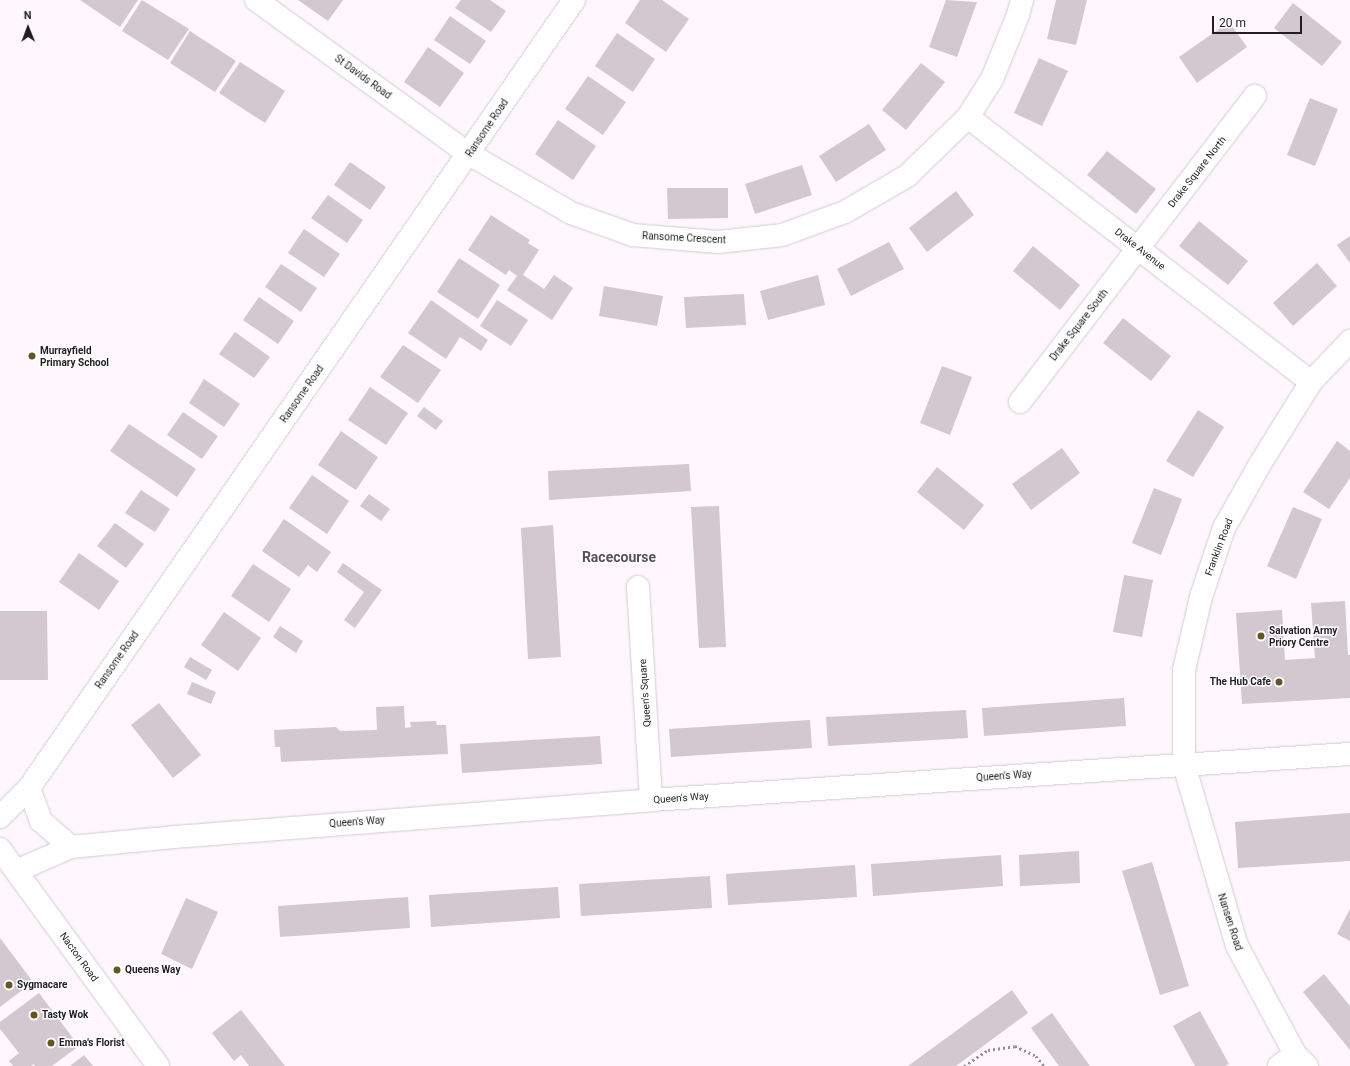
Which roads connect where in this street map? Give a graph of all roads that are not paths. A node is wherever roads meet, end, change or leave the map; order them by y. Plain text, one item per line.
1 (256, 0) edge
2 (574, 0) edge
3 (1022, 0) edge
4 (1255, 96) dead end
5 (968, 117) junction
6 (469, 154) junction
7 (1138, 248) junction
8 (1350, 341) edge
9 (1311, 382) junction
10 (1020, 402) dead end
11 (638, 587) dead end
12 (1350, 754) edge
13 (1184, 765) junction
14 (29, 788) junction
15 (651, 800) junction
16 (0, 818) edge
17 (72, 847) junction
18 (0, 849) edge
19 (16, 871) junction
20 (1294, 1062) edge
21 (158, 1066) edge

1 - 6 street, St Davids Road
2 - 6 street, Ransome Road
3 - 5 street, Ransome Crescent
4 - 7 street, Drake Square North
5 - 6 street, Ransome Crescent
5 - 7 street, Drake Avenue
6 - 14 street, Ransome Road
7 - 9 street, Drake Avenue
7 - 10 street, Drake Square South
8 - 9 street, Franklin Road
9 - 13 street, Franklin Road
11 - 15 street, Queen's Square
12 - 13 street, Queen's Way
13 - 15 street, Queen's Way
13 - 20 street, Nansen Road
14 - 16 street, Ransome Road
14 - 17 street
15 - 17 street, Queen's Way
17 - 19 street, Queen's Way
18 - 19 street, Nacton Road
19 - 21 street, Nacton Road

